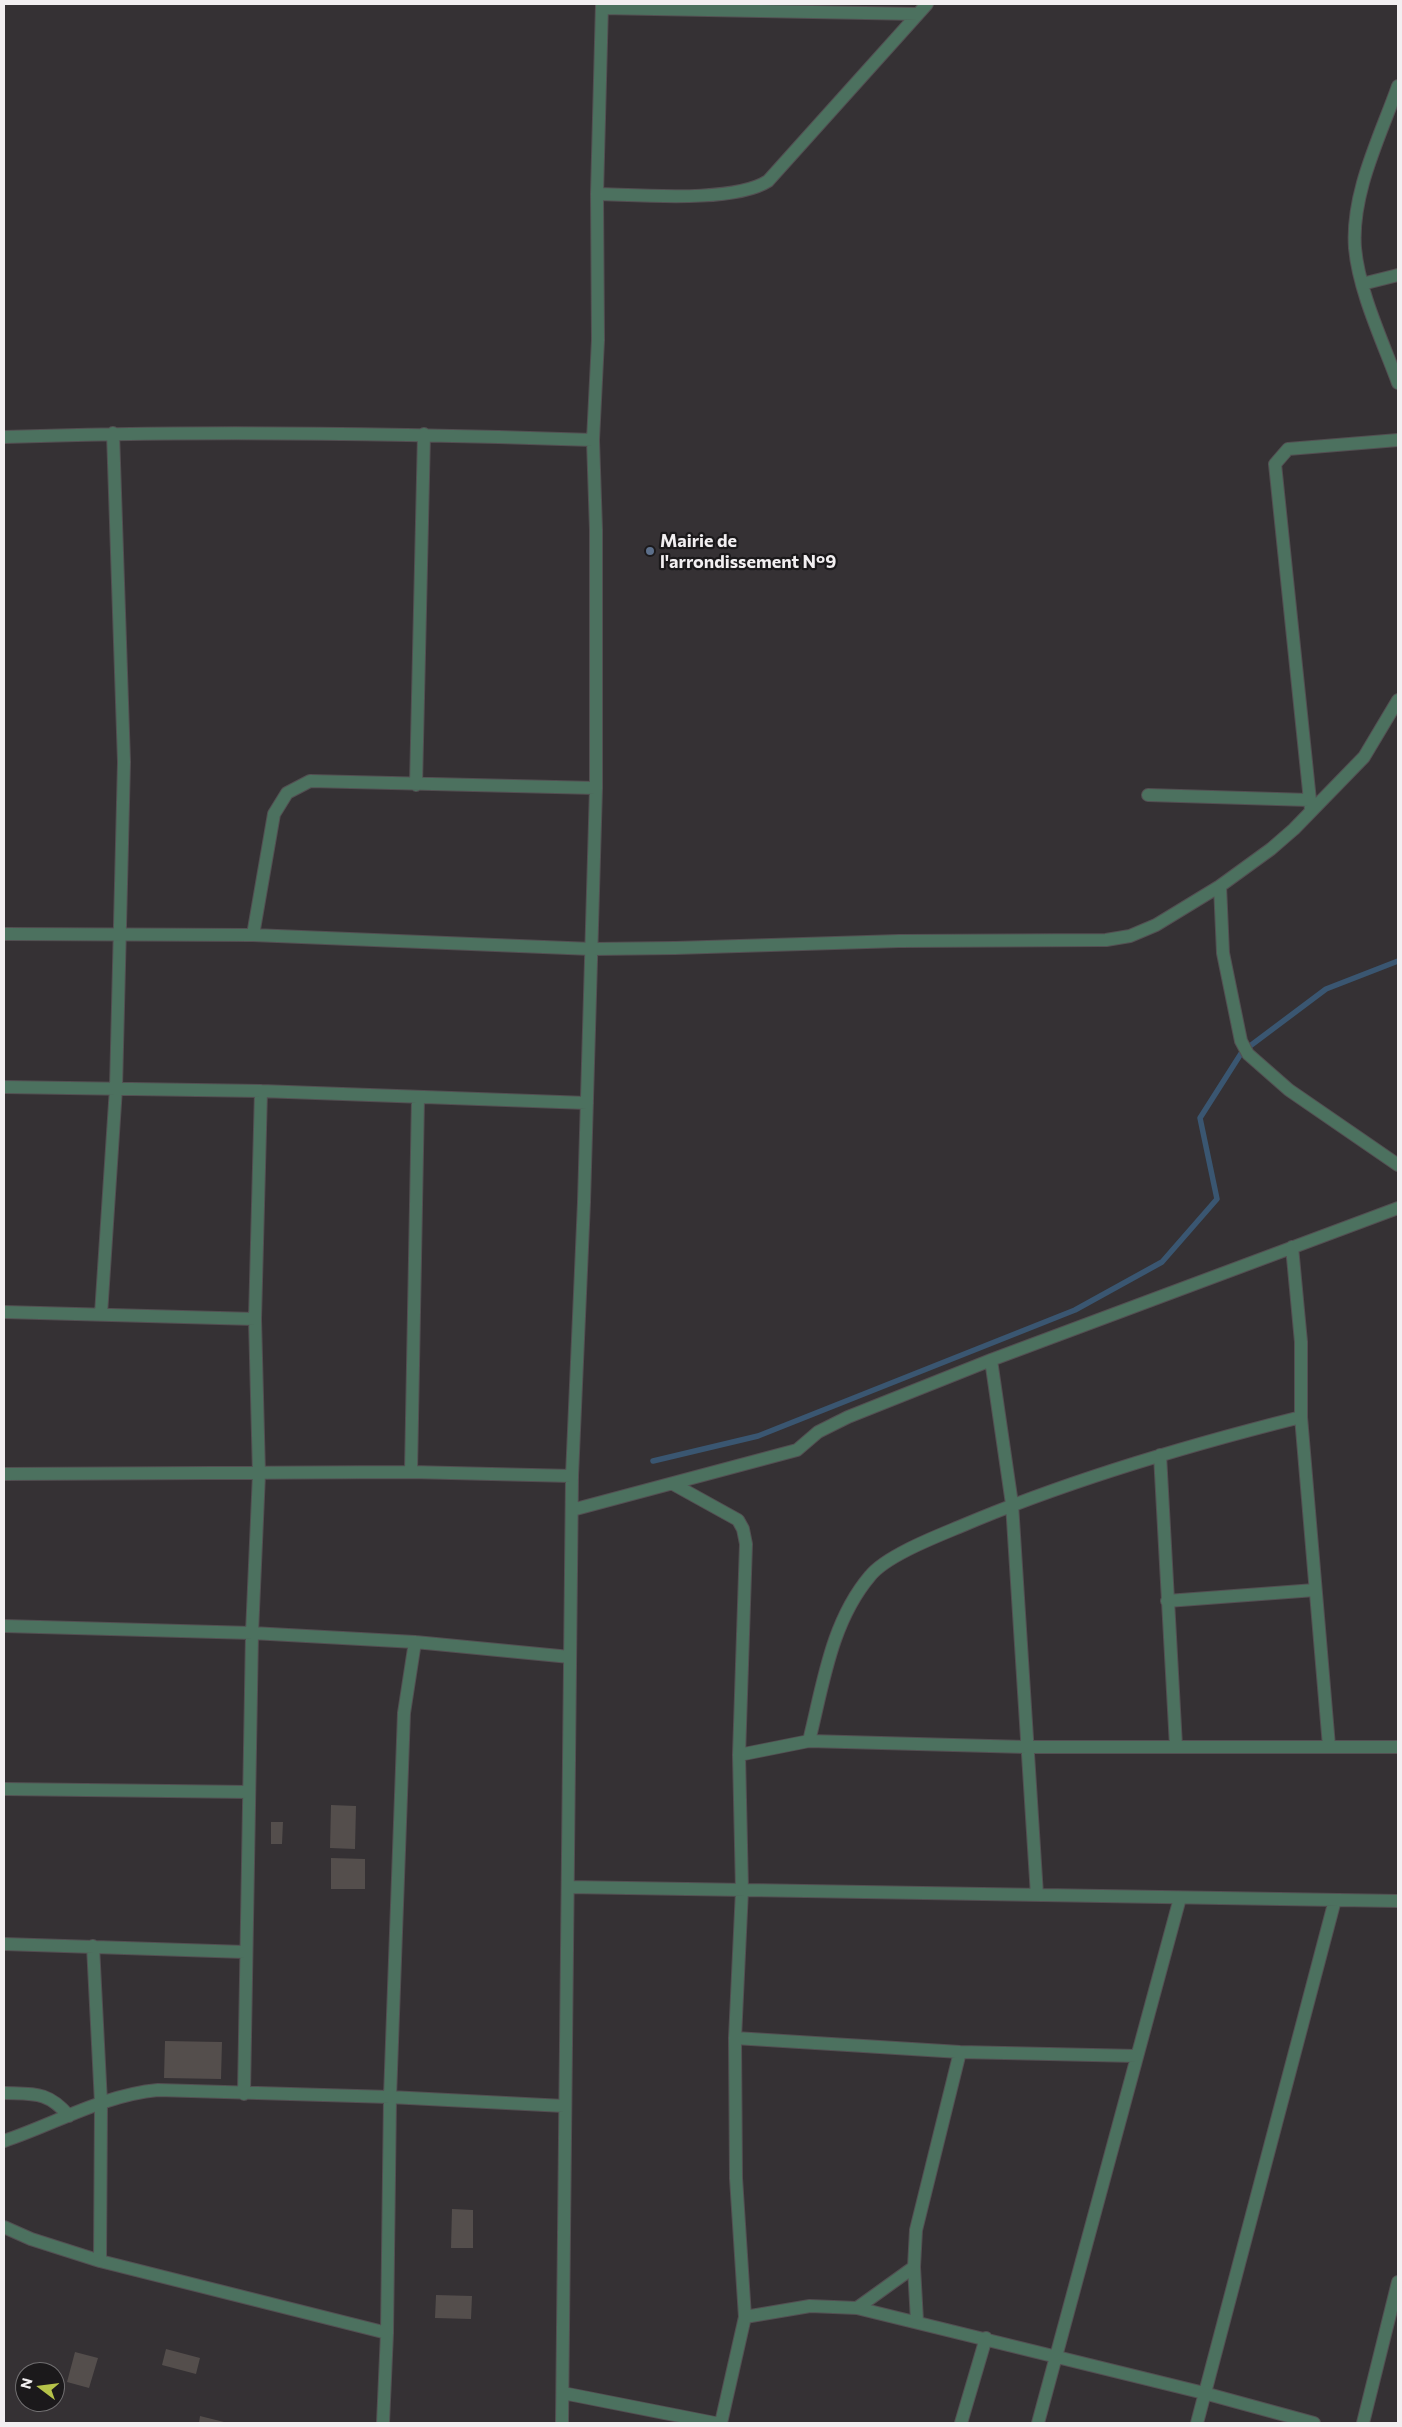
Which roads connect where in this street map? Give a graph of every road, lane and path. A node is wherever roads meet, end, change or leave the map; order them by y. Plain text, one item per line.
1 (927, 4) edge
2 (602, 6) edge
3 (918, 14) junction
4 (1398, 86) edge
5 (597, 194) junction
6 (1398, 275) edge
7 (1362, 284) junction
8 (1398, 384) edge
9 (113, 433) junction
10 (424, 434) junction
11 (4, 437) edge
12 (593, 440) junction
13 (1398, 440) edge
14 (1398, 700) edge
15 (416, 785) junction
16 (596, 788) junction
17 (1148, 795) dead end
18 (1310, 805) junction
19 (1220, 886) junction
20 (4, 934) edge
21 (119, 935) junction
22 (252, 935) junction
23 (592, 949) junction
24 (4, 1087) edge
25 (116, 1088) junction
26 (261, 1091) junction
27 (418, 1098) junction
28 (587, 1103) junction
29 (1398, 1165) edge
30 (1398, 1208) edge
31 (1292, 1247) junction
32 (4, 1312) edge
33 (100, 1314) junction
34 (255, 1319) junction
35 (991, 1360) junction
36 (1301, 1417) junction
37 (1160, 1455) junction
38 (411, 1472) junction
39 (4, 1474) edge
40 (259, 1474) junction
41 (572, 1476) junction
42 (673, 1484) junction
43 (1012, 1504) junction
44 (572, 1510) junction
45 (1315, 1590) junction
46 (1167, 1601) junction
47 (4, 1626) edge
48 (252, 1633) junction
49 (415, 1642) junction
50 (570, 1657) junction
51 (809, 1741) junction
52 (1176, 1746) junction
53 (1329, 1746) junction
54 (1026, 1747) junction
55 (1398, 1747) edge
56 (739, 1755) junction
57 (4, 1789) edge
58 (248, 1792) junction
59 (568, 1887) junction
60 (742, 1890) junction
61 (1037, 1895) junction
62 (1180, 1898) junction
63 (1335, 1900) junction
64 (1398, 1901) edge
65 (4, 1944) edge
66 (93, 1946) junction
67 (245, 1952) junction
68 (735, 2038) junction
69 (960, 2052) junction
70 (1137, 2056) junction
71 (4, 2093) edge
72 (244, 2094) junction
73 (390, 2097) junction
74 (101, 2103) junction
75 (564, 2106) junction
76 (69, 2116) junction
77 (4, 2141) edge
78 (4, 2227) edge
79 (100, 2261) junction
80 (914, 2267) junction
81 (1398, 2282) edge
82 (857, 2308) junction
83 (745, 2317) junction
84 (917, 2321) junction
85 (387, 2333) junction
86 (986, 2338) junction
87 (1055, 2356) junction
88 (564, 2393) junction
89 (1204, 2393) junction
90 (383, 2423) edge
91 (562, 2423) edge
92 (715, 2423) edge
93 (722, 2423) edge
94 (961, 2423) edge
95 (1038, 2423) edge
96 (1197, 2423) edge
97 (1314, 2423) edge
98 (1363, 2423) edge

1 - 3 street
2 - 3 street
2 - 5 street
3 - 5 street
4 - 7 street
5 - 12 street
6 - 7 street
7 - 8 street
9 - 10 street
9 - 11 street
9 - 21 street
10 - 12 street
10 - 15 street
12 - 16 street
13 - 18 street
14 - 18 street
15 - 16 street
15 - 22 street
16 - 23 street
17 - 18 street
18 - 19 street
19 - 23 street
19 - 29 street
20 - 21 street
21 - 22 street
21 - 25 street
22 - 23 street
23 - 28 street
24 - 25 street
25 - 26 street
25 - 33 street
26 - 27 street
26 - 34 street
27 - 28 street
27 - 38 street
28 - 41 street
30 - 31 street
31 - 35 street
31 - 36 street
32 - 33 street
33 - 34 street
34 - 40 street
35 - 42 street
35 - 43 street
36 - 37 street
36 - 45 street
37 - 43 street
37 - 46 street
38 - 40 street
38 - 41 street
39 - 40 street
40 - 48 street
41 - 44 street
42 - 44 street
42 - 56 street
43 - 51 street
43 - 54 street
44 - 50 street
45 - 46 street
45 - 53 street
46 - 52 street
47 - 48 street
48 - 49 street
48 - 58 street
49 - 50 street
49 - 73 street
50 - 59 street
51 - 54 street
51 - 56 street
52 - 53 street
52 - 54 street
53 - 55 street
54 - 61 street
56 - 60 street
57 - 58 street
58 - 67 street
59 - 60 street
59 - 75 street
60 - 61 street
60 - 68 street
61 - 62 street
62 - 63 street
62 - 70 street
63 - 64 street
63 - 89 street
65 - 66 street
66 - 67 street
66 - 74 street
67 - 72 street
68 - 69 street
68 - 83 street
69 - 70 street
69 - 80 street
70 - 87 street
71 - 76 street
72 - 73 street
72 - 74 street
73 - 75 street
73 - 85 street
74 - 76 street
74 - 79 street
75 - 88 street
76 - 77 street
78 - 79 street
79 - 85 street
80 - 82 street
80 - 84 street
81 - 98 street
82 - 83 street
82 - 84 street
83 - 93 street
84 - 86 street
85 - 90 street
86 - 87 street
86 - 94 street
87 - 89 street
87 - 95 street
88 - 91 street
88 - 92 street
89 - 96 street
89 - 97 street

